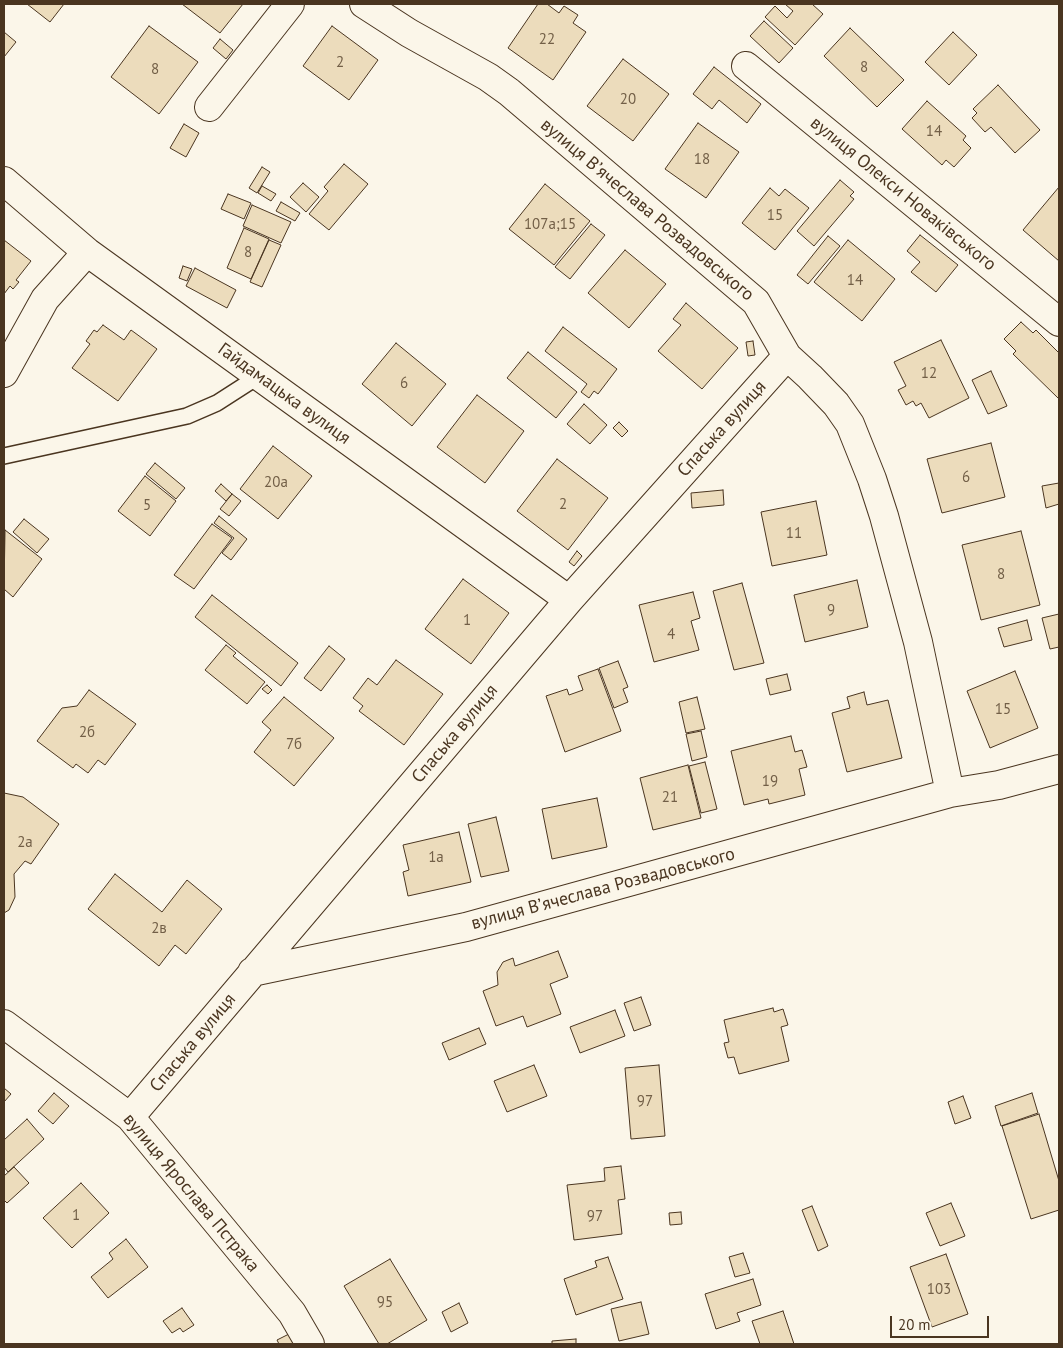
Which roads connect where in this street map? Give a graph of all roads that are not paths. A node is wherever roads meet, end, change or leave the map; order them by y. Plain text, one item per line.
1 (290, 4) edge
2 (364, 4) edge
3 (746, 66) dead end
4 (209, 107) dead end
5 (4, 181) edge
6 (87, 252) junction
7 (1059, 322) edge
8 (787, 356) junction
9 (4, 373) edge
10 (258, 376) junction
11 (4, 456) edge
12 (569, 600) junction
13 (1059, 769) edge
14 (950, 793) junction
15 (252, 972) junction
16 (4, 1024) edge
17 (130, 1118) junction
18 (310, 1344) edge

1 - 4 street
2 - 8 street, вулиця Вʼячеслава Розвадовського
3 - 7 street, вулиця Олекси Новаківського
5 - 6 street, Гайдамацька вулиця
6 - 9 street
6 - 10 street, Гайдамацька вулиця
8 - 12 street, Спаська вулиця
8 - 14 street, вулиця Вʼячеслава Розвадовського
10 - 11 lane
10 - 12 street, Гайдамацька вулиця
12 - 15 street, Спаська вулиця
13 - 14 street, вулиця Вʼячеслава Розвадовського
14 - 15 street, вулиця Вʼячеслава Розвадовського
15 - 17 street, Спаська вулиця
16 - 17 street, вулиця Ярослава Пстрака
17 - 18 street, вулиця Ярослава Пстрака

